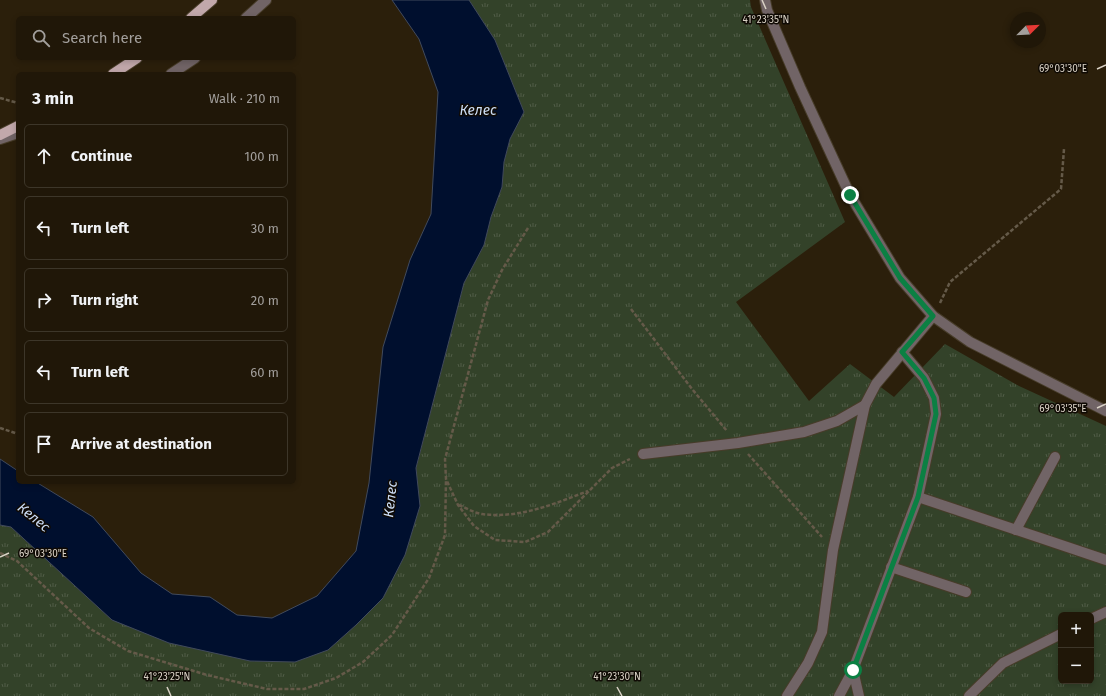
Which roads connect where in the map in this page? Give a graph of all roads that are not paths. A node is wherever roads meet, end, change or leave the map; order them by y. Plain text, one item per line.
1 (212, 0) edge
2 (266, 0) edge
3 (765, 0) edge
4 (193, 16) edge
5 (248, 16) edge
6 (134, 60) edge
7 (192, 60) edge
8 (117, 72) edge
9 (174, 72) edge
10 (16, 127) edge
11 (16, 134) edge
12 (0, 135) edge
13 (0, 139) edge
14 (933, 316) junction
15 (902, 352) junction
16 (865, 405) junction
17 (1106, 411) edge
18 (643, 454) road end
19 (1055, 457) dead end
20 (918, 497) junction
21 (1016, 530) junction
22 (1106, 560) edge
23 (892, 567) junction
24 (966, 592) dead end
25 (1106, 612) edge
26 (1094, 618) edge
27 (1058, 636) edge
28 (853, 670) junction
29 (787, 696) edge
30 (839, 696) edge
31 (859, 696) edge
32 (969, 696) edge

1 - 4 main road
2 - 5 street
3 - 14 street
6 - 8 main road
7 - 9 street
10 - 12 main road
11 - 13 street
14 - 15 street
14 - 17 street
15 - 16 street
15 - 20 street
16 - 18 street
16 - 29 street
19 - 21 street
20 - 21 street
20 - 23 street
21 - 22 street
23 - 24 street
23 - 28 street
25 - 26 street
27 - 32 street
28 - 30 street
28 - 31 street

